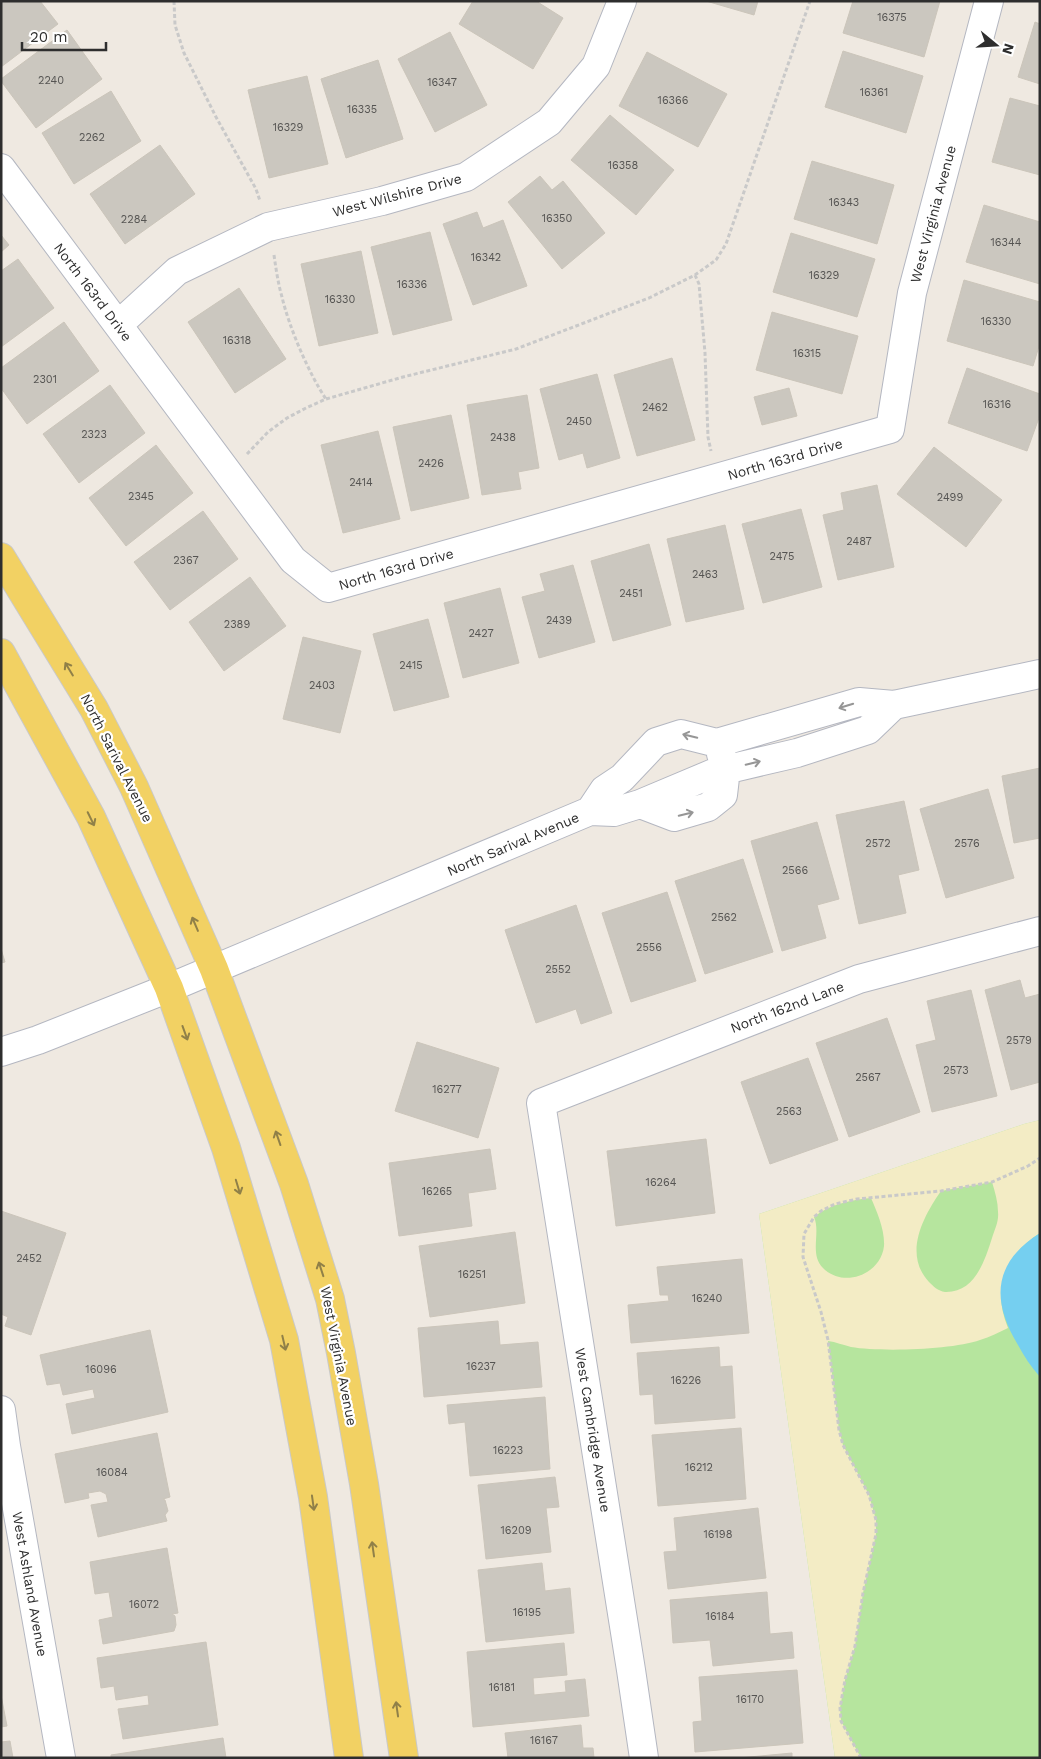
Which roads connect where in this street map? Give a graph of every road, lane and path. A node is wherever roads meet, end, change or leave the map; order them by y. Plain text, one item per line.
1 (174, 1) edge
2 (622, 1) edge
3 (810, 1) edge
4 (989, 1) edge
5 (1, 168) edge
6 (268, 227) junction
7 (695, 275) junction
8 (118, 325) junction
9 (326, 400) junction
10 (890, 429) joint
11 (228, 473) junction
12 (718, 478) junction
13 (1, 557) edge
14 (1, 653) edge
15 (1040, 674) edge
16 (894, 705) junction
17 (788, 724) junction
18 (717, 743) junction
19 (797, 753) junction
20 (726, 769) junction
21 (590, 811) junction
22 (1040, 931) edge
23 (214, 969) junction
24 (169, 988) junction
25 (1, 1052) edge
26 (541, 1103) joint
27 (1040, 1158) edge
28 (1, 1410) edge
29 (61, 1758) edge
30 (349, 1758) edge
31 (404, 1758) edge
32 (644, 1758) edge
33 (861, 1758) edge

1 - 6 path
2 - 6 street, West Wilshire Drive
3 - 7 path
4 - 10 street, West Virginia Avenue
5 - 8 street, North 163rd Drive
6 - 8 street, West Wilshire Drive
6 - 9 path
7 - 9 path
7 - 12 path
8 - 11 street, North 163rd Drive
9 - 11 path
10 - 12 street, North 163rd Drive
11 - 12 street, North 163rd Drive
23 -> 13 main road, North Sarival Avenue
14 -> 24 main road
15 - 16 street, North Sarival Avenue
16 -> 17 street, North Sarival Avenue
16 - 19 street
17 - 18 street, North Sarival Avenue
17 - 19 street
18 - 20 street
18 -> 21 street, North Sarival Avenue
20 -> 19 street
21 -> 20 street, North Sarival Avenue
21 - 23 street, North Sarival Avenue
22 - 26 street, North 162nd Lane
23 - 24 street, North Sarival Avenue
31 -> 23 main road, West Virginia Avenue
24 - 25 street, North Sarival Avenue
24 -> 30 main road
26 - 32 street, West Cambridge Avenue
27 - 33 path
28 - 29 street, West Ashland Avenue

